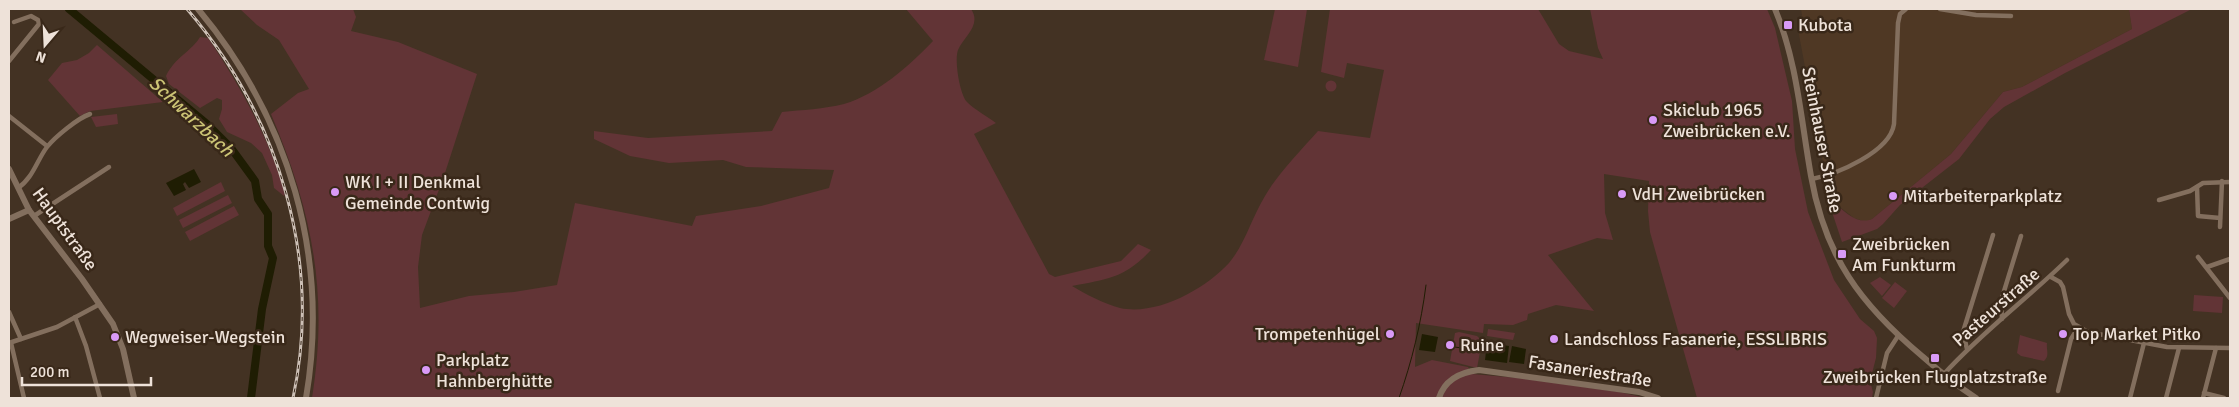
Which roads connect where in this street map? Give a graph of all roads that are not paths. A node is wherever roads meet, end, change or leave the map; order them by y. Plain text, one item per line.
1 (198, 9) edge
2 (1775, 9) edge
3 (1906, 9) edge
4 (1940, 9) edge
5 (2011, 16) dead end
6 (14, 22) dead end
7 (9, 61) edge
8 (90, 114) dead end
9 (9, 116) edge
10 (47, 146) junction
11 (110, 167) dead end
12 (9, 169) edge
13 (1812, 179) junction
14 (2222, 181) junction
15 (2230, 182) edge
16 (2197, 187) junction
17 (18, 188) junction
18 (2159, 200) dead end
19 (29, 210) junction
20 (34, 216) junction
21 (2220, 218) junction
22 (9, 219) edge
23 (2220, 227) dead end
24 (1993, 235) dead end
25 (2021, 236) dead end
26 (2198, 257) dead end
27 (2230, 259) edge
28 (2067, 260) dead end
29 (2207, 267) junction
30 (2051, 277) junction
31 (2230, 298) edge
32 (100, 304) junction
33 (9, 312) edge
34 (75, 317) junction
35 (2002, 319) junction
36 (2078, 328) junction
37 (1898, 336) junction
38 (21, 339) junction
39 (10, 343) edge
40 (2144, 343) junction
41 (2179, 348) junction
42 (2216, 348) junction
43 (2230, 348) edge
44 (1967, 349) junction
45 (1944, 374) junction
46 (2058, 391) dead end
47 (2204, 396) edge
48 (24, 398) edge
49 (100, 398) edge
50 (134, 398) edge
51 (306, 398) edge
52 (1439, 398) edge
53 (1658, 398) edge
54 (1876, 398) edge
55 (1976, 398) edge
56 (2130, 398) edge
57 (2166, 398) edge
58 (2224, 398) edge

1 - 51 main road
2 - 13 main road, Steinhauser Straße
3 - 13 street
4 - 5 street
6 - 7 street
8 - 10 street
9 - 10 street
10 - 17 street
11 - 20 street
12 - 17 main road, Hauptstraße
13 - 37 main road, Steinhauser Straße
14 - 15 street
14 - 16 street
14 - 21 street
16 - 18 street
16 - 21 street
17 - 19 main road, Hauptstraße
19 - 20 main road, Hauptstraße
19 - 22 main road
20 - 32 main road, Hauptstraße
21 - 23 street
24 - 44 street
25 - 35 street
26 - 29 street
27 - 29 street
28 - 30 street, Pasteurstraße
29 - 31 street
30 - 35 street, Pasteurstraße
30 - 36 street
32 - 34 street
32 - 50 main road, Hauptstraße
33 - 38 street
34 - 38 street
34 - 49 street
35 - 44 street, Pasteurstraße
36 - 40 street
36 - 46 street
37 - 45 main road, Steinhauser Straße
37 - 54 street
38 - 39 street
39 - 48 street
40 - 41 street
40 - 56 street
41 - 42 street
41 - 57 street
42 - 43 street
42 - 47 street
44 - 45 street, Pasteurstraße
45 - 55 main road, Steinhauser Straße
47 - 58 street
52 - 53 main road, Fasaneriestraße

